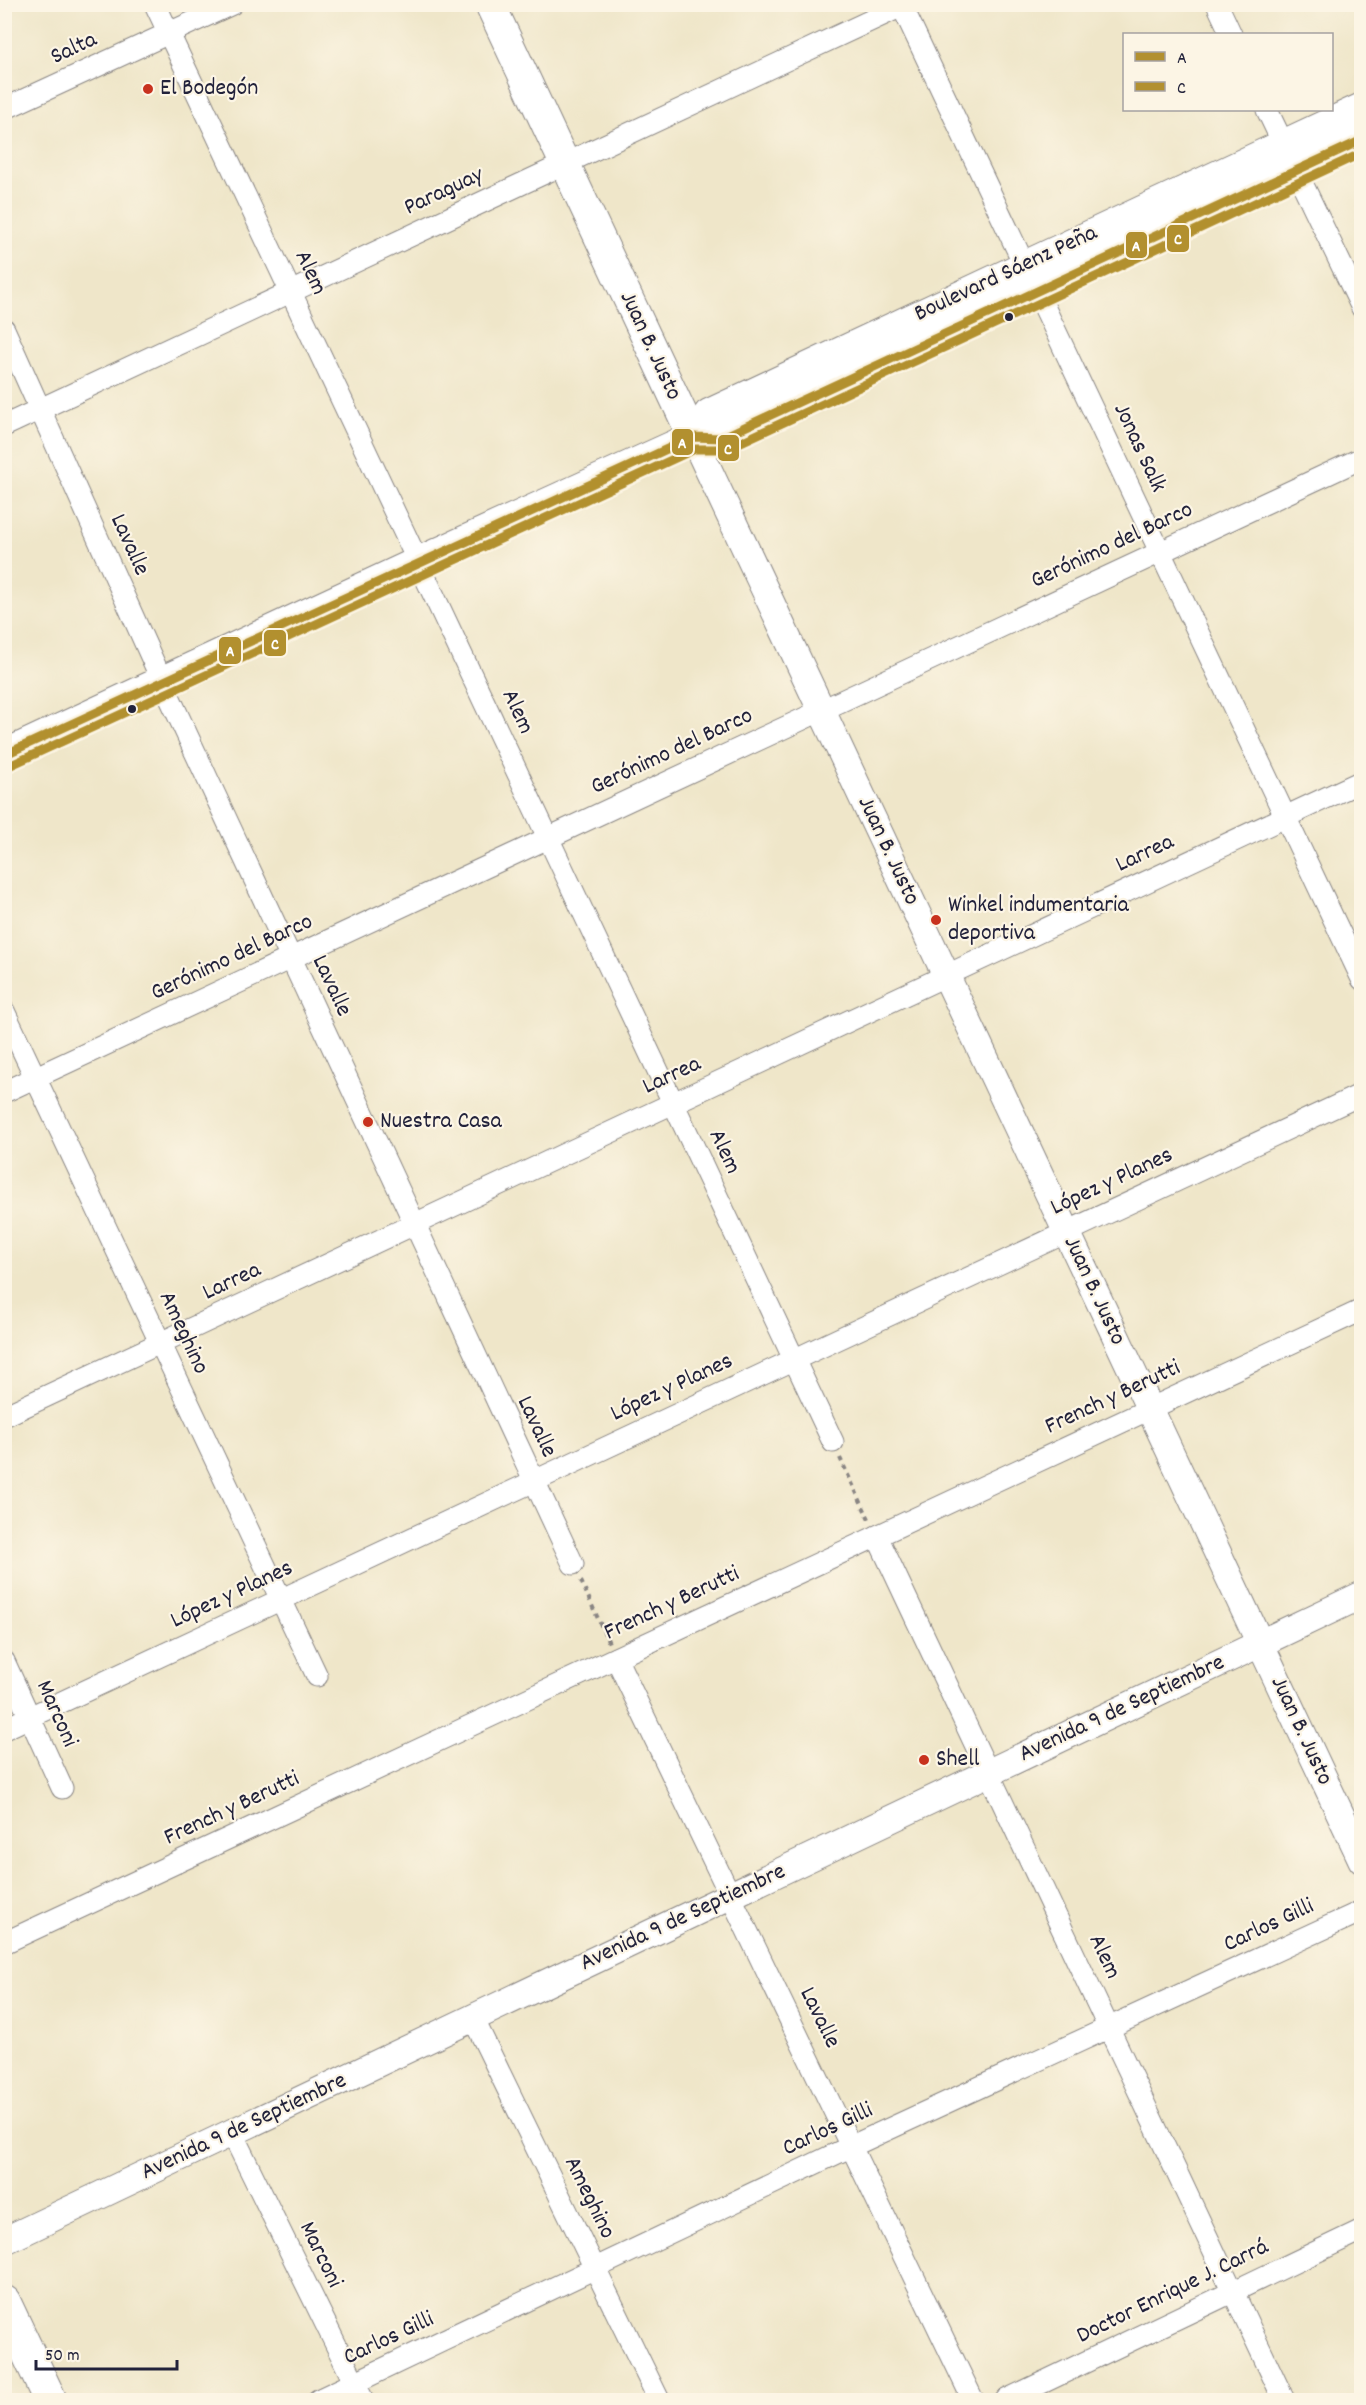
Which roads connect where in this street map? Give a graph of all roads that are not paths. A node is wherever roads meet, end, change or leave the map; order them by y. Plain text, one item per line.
1 (155, 4) edge
2 (232, 4) edge
3 (490, 4) edge
4 (1217, 4) edge
5 (903, 5) edge
6 (169, 33) junction
7 (1232, 33) edge
8 (1362, 108) edge
9 (4, 110) edge
10 (1268, 111) edge
11 (1362, 140) edge
12 (1290, 157) junction
13 (565, 164) junction
14 (1030, 278) junction
15 (291, 291) junction
16 (1362, 308) edge
17 (4, 329) edge
18 (41, 409) junction
19 (4, 426) edge
20 (693, 437) junction
21 (1362, 458) edge
22 (1160, 552) junction
23 (418, 562) junction
24 (162, 681) junction
25 (822, 710) junction
26 (4, 755) edge
27 (1362, 781) edge
28 (1285, 817) junction
29 (548, 838) junction
30 (289, 959) junction
31 (946, 975) junction
32 (1362, 979) edge
33 (4, 1011) edge
34 (35, 1078) junction
35 (4, 1092) edge
36 (1362, 1094) edge
37 (673, 1103) junction
38 (416, 1224) junction
39 (1066, 1232) junction
40 (1362, 1310) edge
41 (160, 1344) junction
42 (794, 1360) junction
43 (1149, 1409) junction
44 (4, 1416) edge
45 (833, 1442) road end
46 (533, 1482) junction
47 (877, 1536) junction
48 (573, 1564) road end
49 (1362, 1595) edge
50 (280, 1600) junction
51 (1260, 1644) junction
52 (616, 1658) junction
53 (4, 1661) edge
54 (317, 1676) dead end
55 (30, 1717) junction
56 (4, 1729) edge
57 (989, 1773) junction
58 (62, 1788) dead end
59 (1362, 1860) edge
60 (731, 1895) junction
61 (1362, 1911) edge
62 (4, 1943) edge
63 (473, 2018) junction
64 (1109, 2029) junction
65 (232, 2133) junction
66 (852, 2146) junction
67 (1362, 2230) edge
68 (4, 2241) edge
69 (596, 2268) junction
70 (1233, 2291) junction
71 (4, 2302) edge
72 (359, 2392) edge
73 (51, 2400) edge
74 (318, 2400) edge
75 (658, 2400) edge
76 (974, 2400) edge
77 (1006, 2400) edge
78 (1284, 2400) edge

1 - 6 street, Alem
2 - 6 street, Salta
3 - 13 main road, Juan B. Justo
4 - 7 street
5 - 13 street, Paraguay
5 - 14 street, Jonas Salk
6 - 9 street, Salta
6 - 15 street, Alem
8 - 12 main road, Boulevard Sáenz Peña
10 - 12 street
11 - 12 main road, Boulevard Sáenz Peña
12 - 14 main road, Boulevard Sáenz Peña
12 - 16 street
13 - 15 street, Paraguay
13 - 20 main road, Juan B. Justo
14 - 20 main road, Boulevard Sáenz Peña
14 - 22 street, Jonas Salk
15 - 18 street, Paraguay
15 - 23 street, Alem
17 - 18 street, Lavalle
18 - 19 street, Paraguay
18 - 24 street, Lavalle
20 - 23 main road, Boulevard Sáenz Peña
20 - 25 street, Juan B. Justo
21 - 22 street, Gerónimo del Barco
22 - 25 street, Gerónimo del Barco
22 - 28 street, Jonas Salk
23 - 24 main road, Boulevard Sáenz Peña
23 - 29 street, Alem
24 - 26 main road, Boulevard Sáenz Peña
24 - 30 street, Lavalle
25 - 29 street, Gerónimo del Barco
25 - 31 street, Juan B. Justo
27 - 28 street, Larrea
28 - 31 street, Larrea
28 - 32 street, Jonas Salk
29 - 30 street, Gerónimo del Barco
29 - 37 street, Alem
30 - 34 street, Gerónimo del Barco
30 - 38 street, Lavalle
31 - 37 street, Larrea
31 - 39 street, Juan B. Justo
33 - 34 street, Ameghino
34 - 35 street, Gerónimo del Barco
34 - 41 street, Ameghino
36 - 39 street, López y Planes
37 - 38 street, Larrea
37 - 42 street, Alem
38 - 41 street, Larrea
38 - 46 street, Lavalle
39 - 42 street, López y Planes
39 - 43 street, Juan B. Justo
40 - 43 street, French y Berutti
41 - 44 street, Larrea
41 - 50 street, Ameghino
42 - 45 street, Alem
42 - 46 street, López y Planes
43 - 47 street, French y Berutti
43 - 51 street, Juan B. Justo
46 - 48 street, Lavalle
46 - 50 street, López y Planes
47 - 52 street, French y Berutti
47 - 57 street, Alem
49 - 51 street, Avenida 9 de Septiembre
50 - 54 street, Ameghino
50 - 55 street, López y Planes
51 - 57 street, Avenida 9 de Septiembre
51 - 59 street, Juan B. Justo
52 - 60 street, Lavalle
52 - 62 street, French y Berutti
53 - 55 street, Marconi
55 - 56 street, López y Planes
55 - 58 street, Marconi
57 - 60 street, Avenida 9 de Septiembre
57 - 64 street, Alem
60 - 63 street, Avenida 9 de Septiembre
60 - 66 street, Lavalle
61 - 64 street, Carlos Gilli
63 - 65 street, Avenida 9 de Septiembre
63 - 69 street, Ameghino
64 - 66 street, Carlos Gilli
64 - 70 street, Alem
65 - 68 street, Avenida 9 de Septiembre
65 - 72 street, Marconi
66 - 69 street, Carlos Gilli
66 - 76 street, Lavalle
67 - 70 street, Doctor Enrique J. Carrá
69 - 72 street, Carlos Gilli
69 - 75 street, Ameghino
70 - 77 street, Doctor Enrique J. Carrá
70 - 78 street, Alem
71 - 73 main road
72 - 74 street, Carlos Gilli

